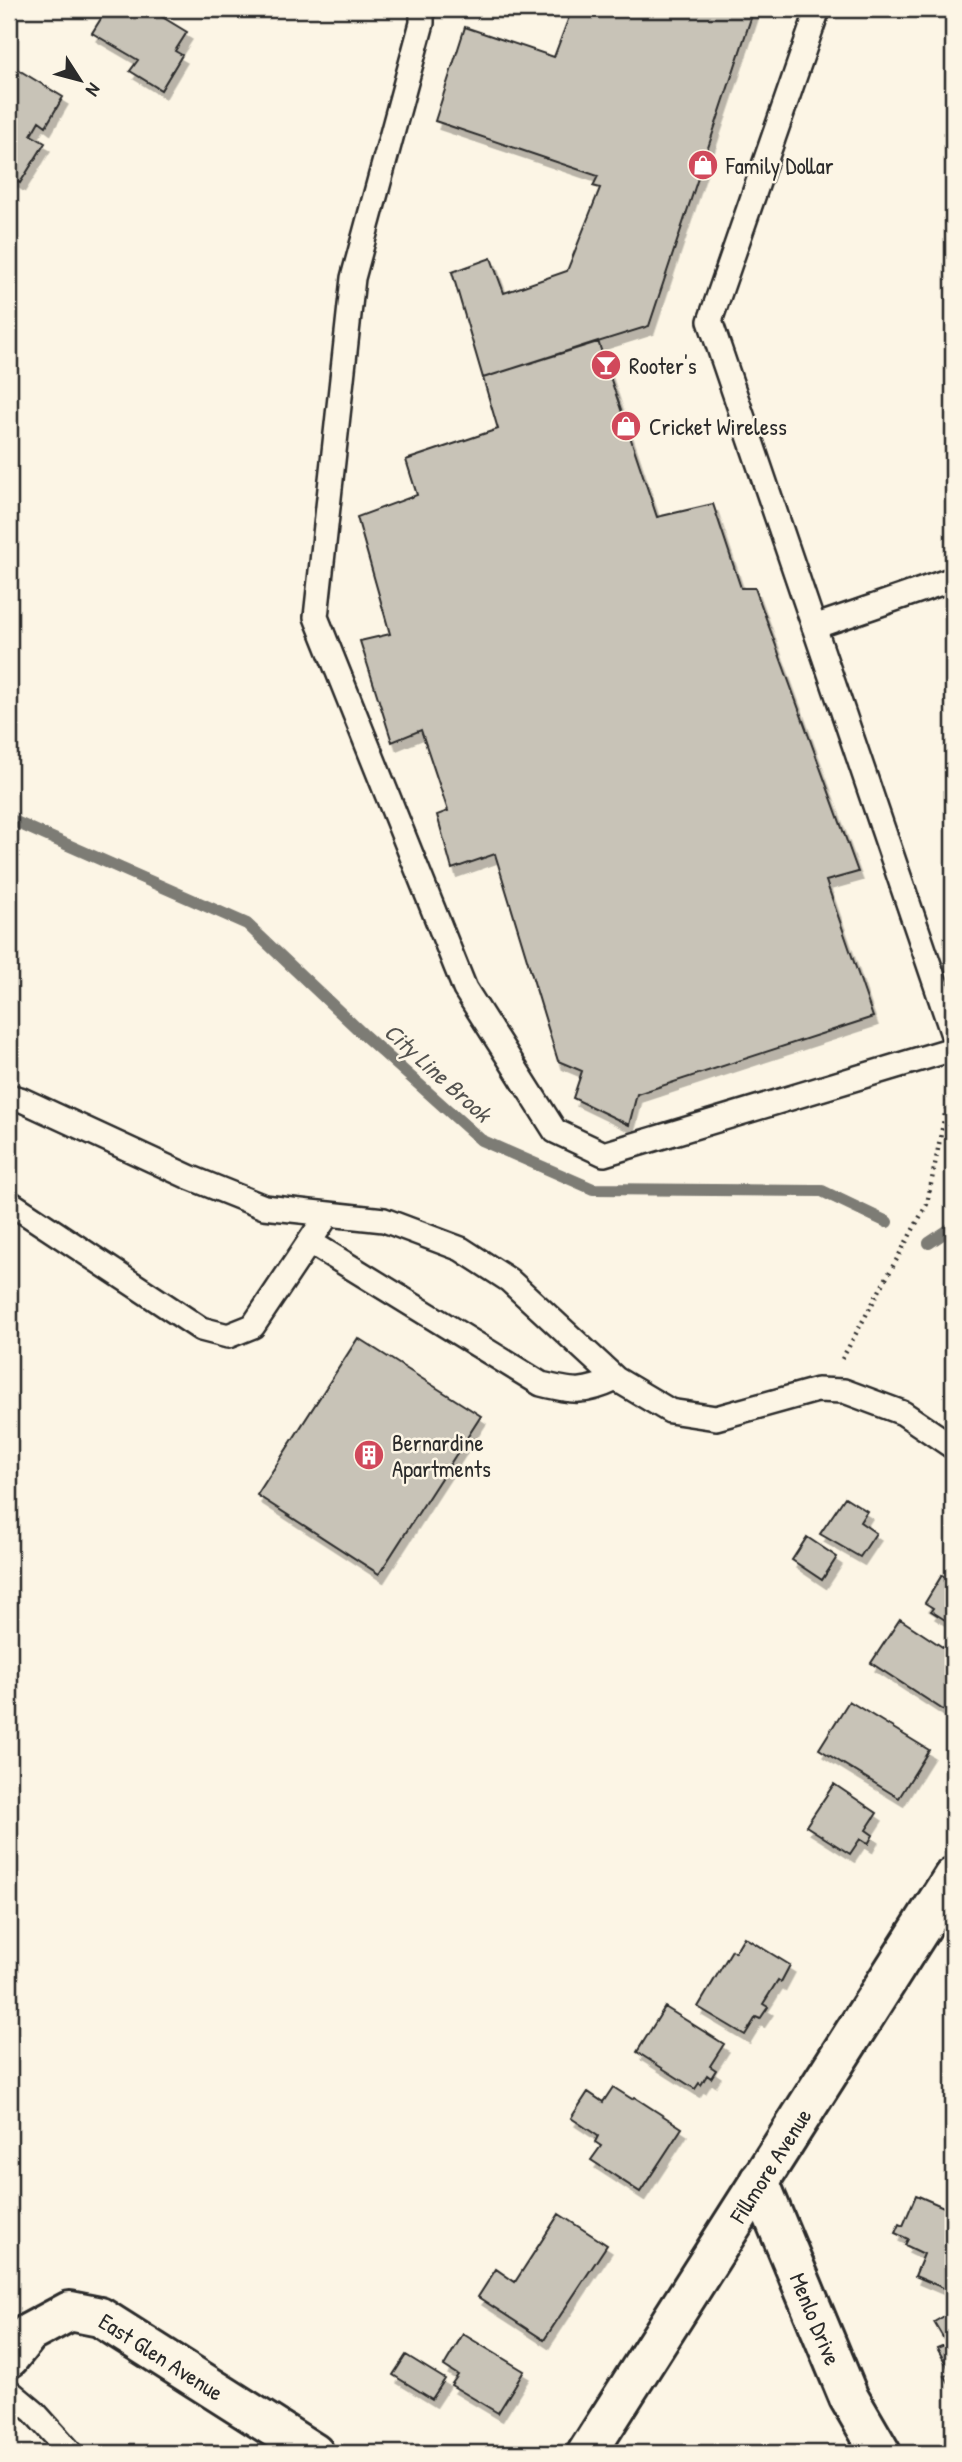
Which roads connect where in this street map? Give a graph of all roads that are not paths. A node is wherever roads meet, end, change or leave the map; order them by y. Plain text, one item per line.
1 (422, 9) edge
2 (818, 9) edge
3 (953, 579) edge
4 (814, 627) junction
5 (953, 1035) edge
6 (953, 1049) edge
7 (9, 1096) edge
8 (9, 1202) edge
9 (328, 1214) junction
10 (310, 1242) junction
11 (616, 1379) junction
12 (953, 1447) edge
13 (953, 1877) edge
14 (759, 2181) junction
15 (9, 2358) edge
16 (9, 2391) edge
17 (71, 2453) edge
18 (314, 2453) edge
19 (587, 2453) edge
20 (881, 2453) edge

1 - 6 lane
2 - 4 lane
3 - 4 lane
4 - 5 lane
7 - 9 lane
8 - 10 lane
9 - 10 lane
9 - 11 lane
10 - 11 lane
11 - 12 lane
13 - 14 street, Fillmore Avenue
14 - 19 street, Fillmore Avenue
14 - 20 street, Menlo Drive
15 - 18 street, East Glen Avenue
16 - 17 lane

